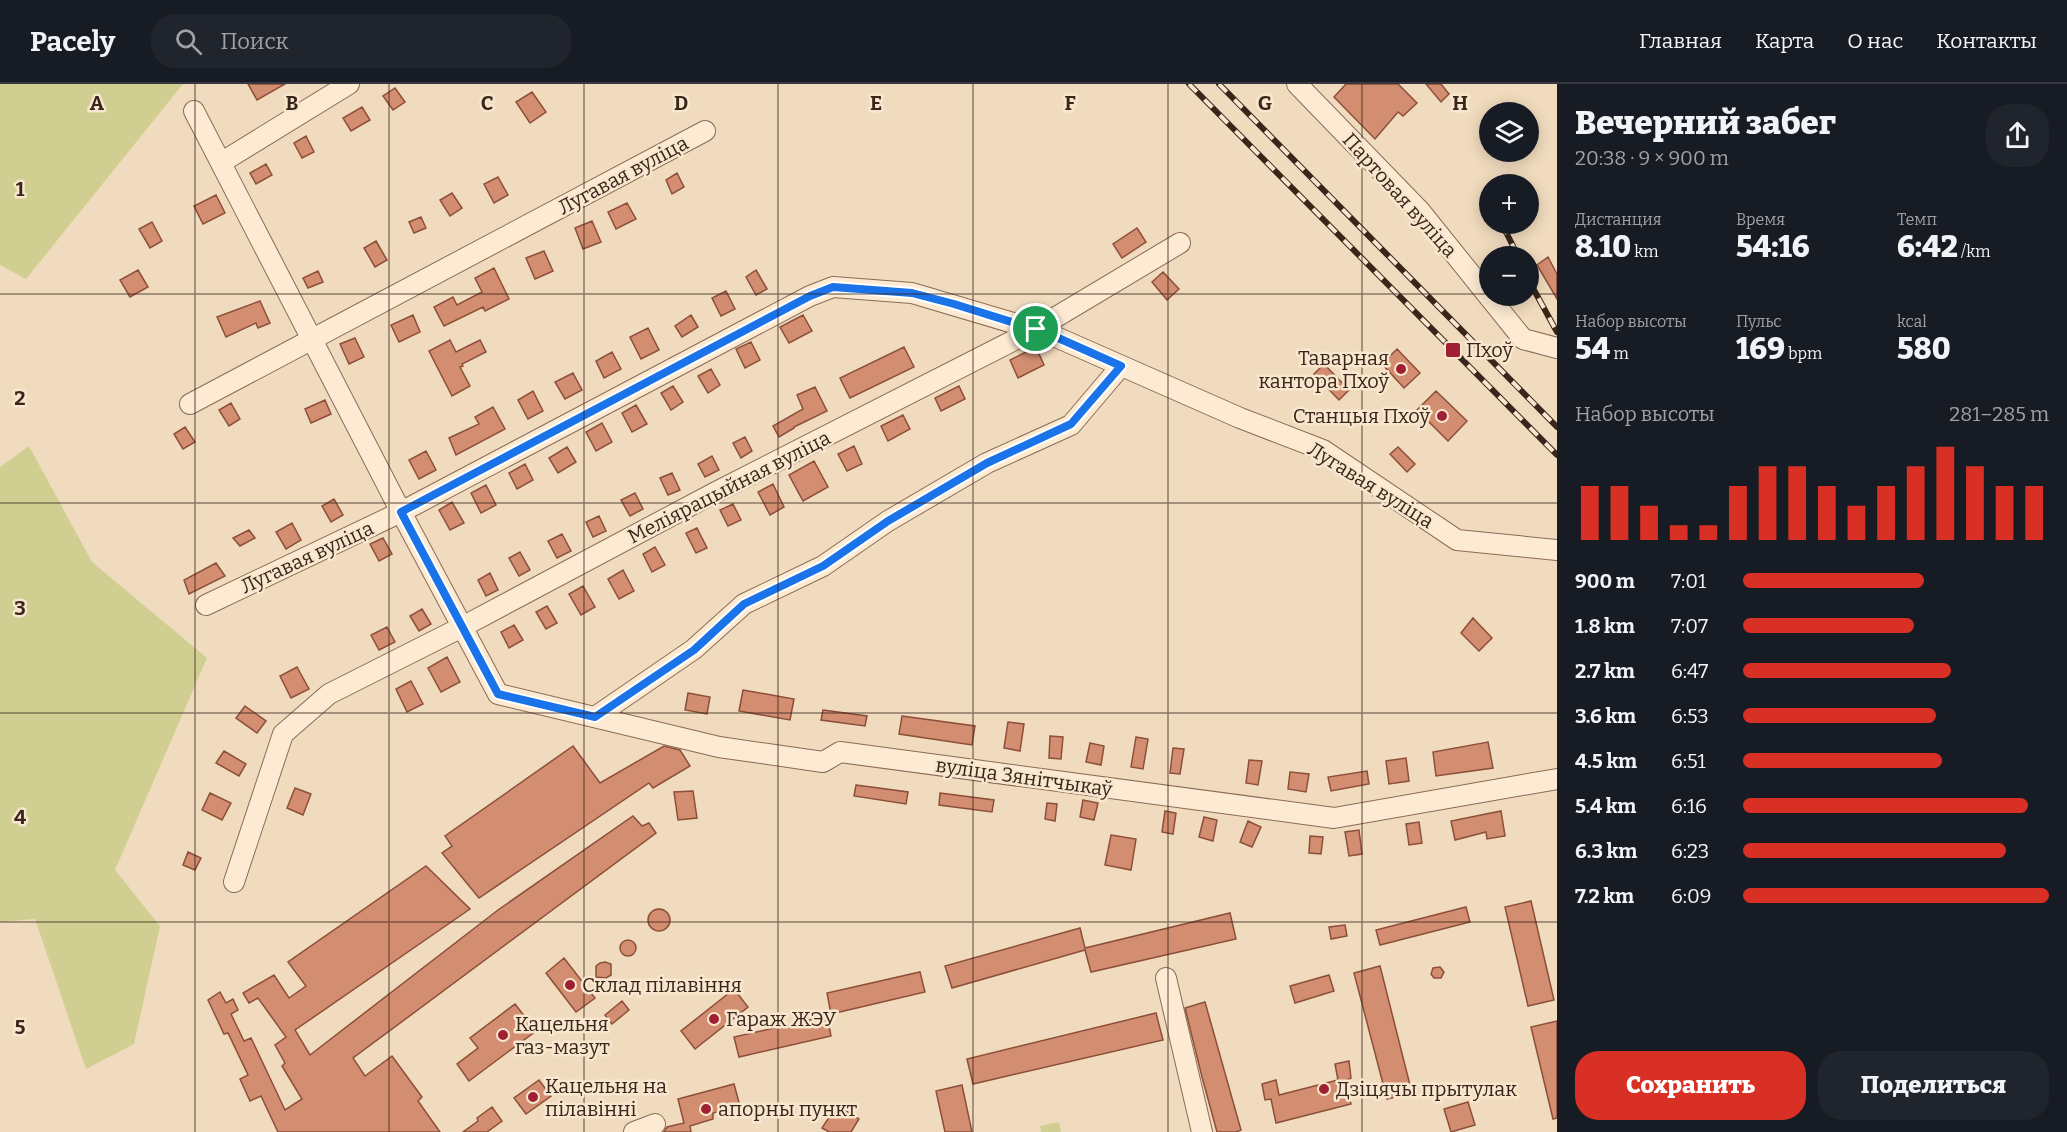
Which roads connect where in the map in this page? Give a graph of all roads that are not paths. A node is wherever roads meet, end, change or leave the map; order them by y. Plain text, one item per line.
1 (349, 84) edge
2 (1297, 84) edge
3 (195, 111) dead end
4 (705, 131) dead end
5 (222, 162) junction
6 (1180, 243) dead end
7 (1036, 329) junction
8 (311, 339) junction
9 (1557, 348) edge
10 (1121, 366) junction
11 (190, 404) dead end
12 (401, 512) junction
13 (1557, 550) edge
14 (206, 605) dead end
15 (462, 627) junction
16 (595, 717) junction
17 (1557, 779) edge
18 (234, 882) dead end
19 (1166, 978) dead end
20 (655, 1124) dead end
21 (634, 1132) edge
22 (1202, 1132) edge

1 - 5 street
2 - 9 street, Партовая вуліца
3 - 5 street
4 - 8 street, Лугавая вуліца
5 - 8 street
6 - 7 street, Меліярацыйная вуліца
7 - 10 street, Лугавая вуліца
7 - 12 street, Лугавая вуліца
7 - 15 street, Меліярацыйная вуліца
8 - 11 street, Лугавая вуліца
8 - 12 street
10 - 13 street, Лугавая вуліца
10 - 16 street
12 - 14 street, Лугавая вуліца
12 - 15 street
15 - 16 street, вуліца Зянітчыкаў
15 - 18 street, Меліярацыйная вуліца
16 - 17 street, вуліца Зянітчыкаў
19 - 22 street
20 - 21 street

